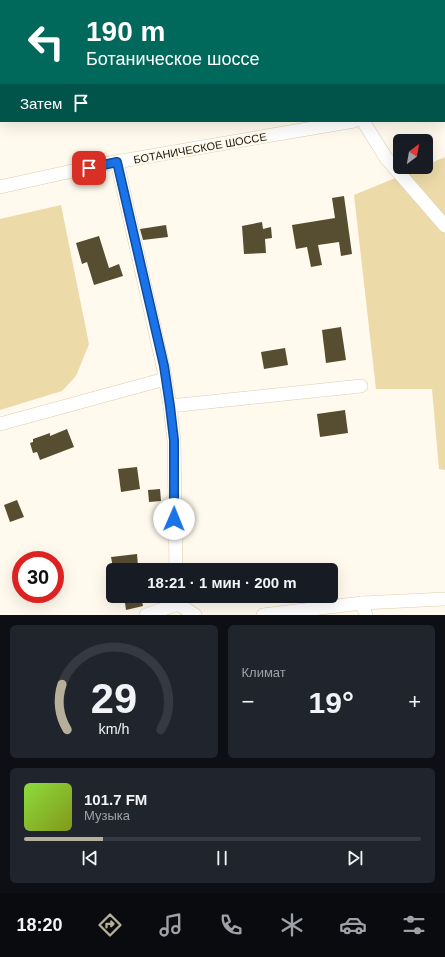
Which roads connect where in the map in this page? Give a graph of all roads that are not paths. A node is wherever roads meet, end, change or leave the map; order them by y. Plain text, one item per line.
1 (348, 122) edge
2 (364, 122) edge
3 (117, 162) junction
4 (0, 187) edge
5 (445, 226) edge
6 (166, 379) junction
7 (361, 386) dead end
8 (170, 406) junction
9 (0, 424) edge
10 (176, 563) edge
11 (445, 599) edge
12 (171, 603) edge
13 (181, 603) edge
14 (364, 609) edge
15 (146, 615) edge
16 (195, 615) edge
17 (263, 615) edge

1 - 3 street, БОТАНИЧЕСКОЕ ШОССЕ
2 - 5 street
3 - 4 street, БОТАНИЧЕСКОЕ ШОССЕ
3 - 6 street
6 - 8 street
6 - 9 street
7 - 8 street
8 - 10 street
11 - 14 street
12 - 15 street
13 - 16 street
14 - 17 street

